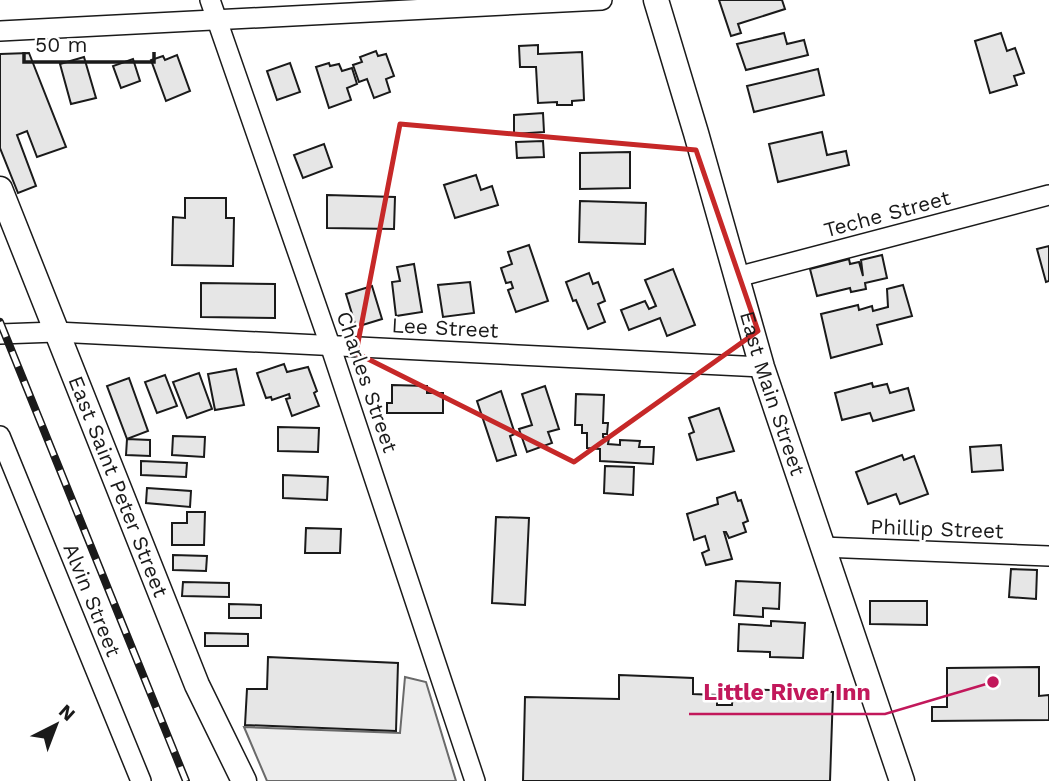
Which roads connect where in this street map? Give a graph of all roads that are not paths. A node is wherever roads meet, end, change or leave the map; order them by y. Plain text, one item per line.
1 (210, 0) edge
2 (603, 0) edge
3 (656, 0) edge
4 (217, 20) junction
5 (0, 31) edge
6 (0, 189) edge
7 (1049, 195) edge
8 (737, 277) junction
9 (56, 332) junction
10 (0, 334) edge
11 (330, 345) junction
12 (762, 367) junction
13 (0, 436) edge
14 (822, 547) junction
15 (1049, 556) edge
16 (141, 781) edge
17 (244, 781) edge
18 (475, 781) edge
19 (902, 781) edge

1 - 4 street, Charles Street
2 - 4 street
3 - 8 main road, East Main Street
4 - 5 street
4 - 11 street, Charles Street
6 - 9 main road, East Saint Peter Street
7 - 8 street, Teche Street
8 - 12 main road, East Main Street
9 - 10 street, Lee Street
9 - 11 street, Lee Street
9 - 17 main road, East Saint Peter Street
11 - 12 street, Lee Street
11 - 18 street, Charles Street
12 - 14 main road, East Main Street
13 - 16 street, Alvin Street
14 - 15 street, Phillip Street
14 - 19 main road, East Main Street

